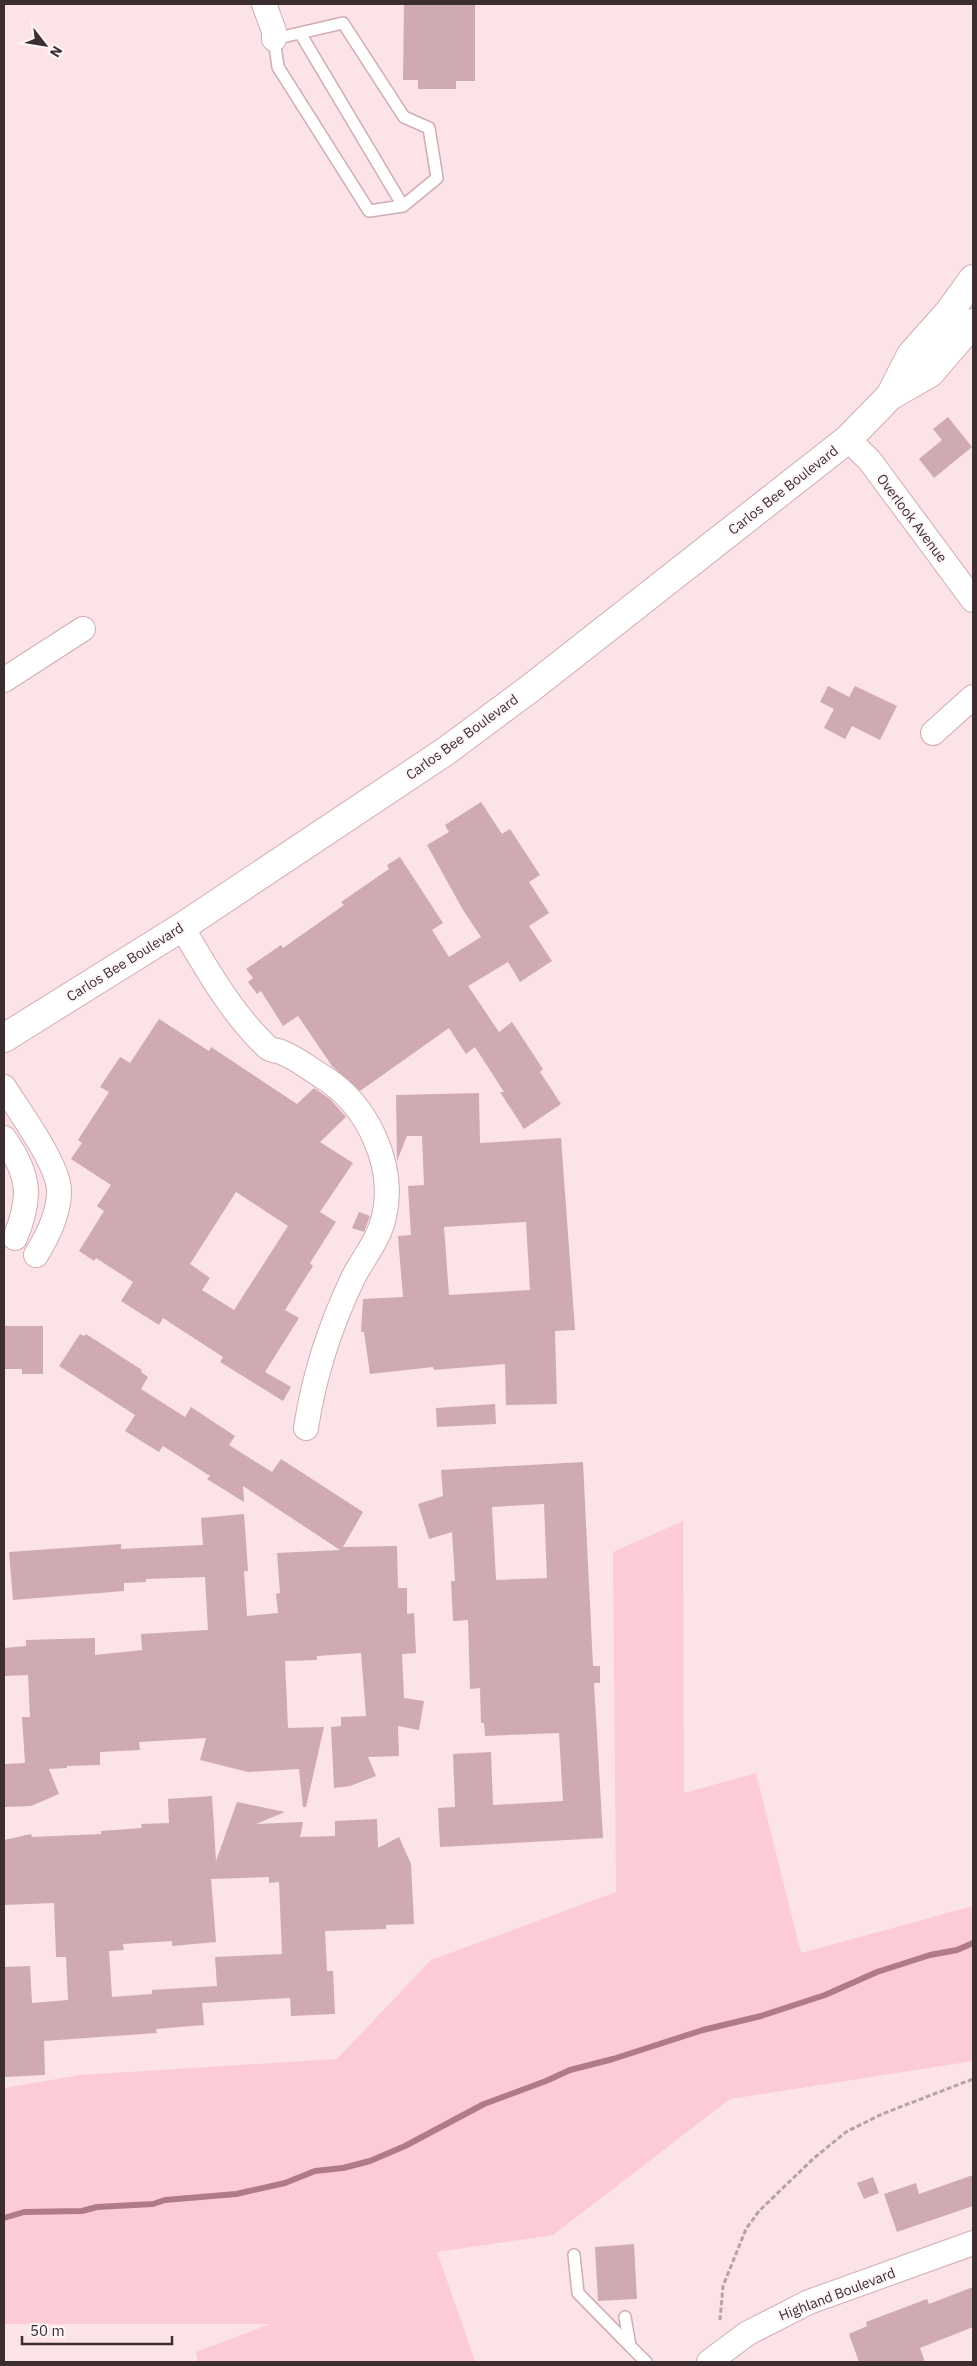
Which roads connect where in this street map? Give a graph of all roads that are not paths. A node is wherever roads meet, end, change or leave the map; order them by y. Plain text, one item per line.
1 (264, 4) edge
2 (300, 33) junction
3 (274, 39) junction
4 (403, 206) junction
5 (973, 279) edge
6 (973, 323) edge
7 (890, 396) junction
8 (848, 438) junction
9 (973, 600) edge
10 (83, 629) dead end
11 (4, 680) edge
12 (973, 697) edge
13 (933, 733) dead end
14 (182, 927) junction
15 (4, 1038) edge
16 (4, 1087) edge
17 (4, 1138) edge
18 (15, 1238) dead end
19 (36, 1255) dead end
20 (306, 1428) dead end
21 (973, 2243) edge
22 (574, 2255) dead end
23 (625, 2317) dead end
24 (630, 2346) junction
25 (646, 2362) edge
26 (709, 2362) edge

1 - 3 street
2 - 3 lane
2 - 4 lane
2 - 4 lane
3 - 4 lane
5 - 7 main road, Carlos Bee Boulevard
6 - 7 main road, Carlos Bee Boulevard
7 - 8 main road, Carlos Bee Boulevard
8 - 9 street, Overlook Avenue
8 - 14 main road, Carlos Bee Boulevard
10 - 11 street
12 - 13 street
14 - 15 main road, Carlos Bee Boulevard
14 - 20 street
16 - 19 street
17 - 18 street
21 - 26 street, Highland Boulevard
22 - 24 lane
23 - 24 lane
24 - 25 lane

